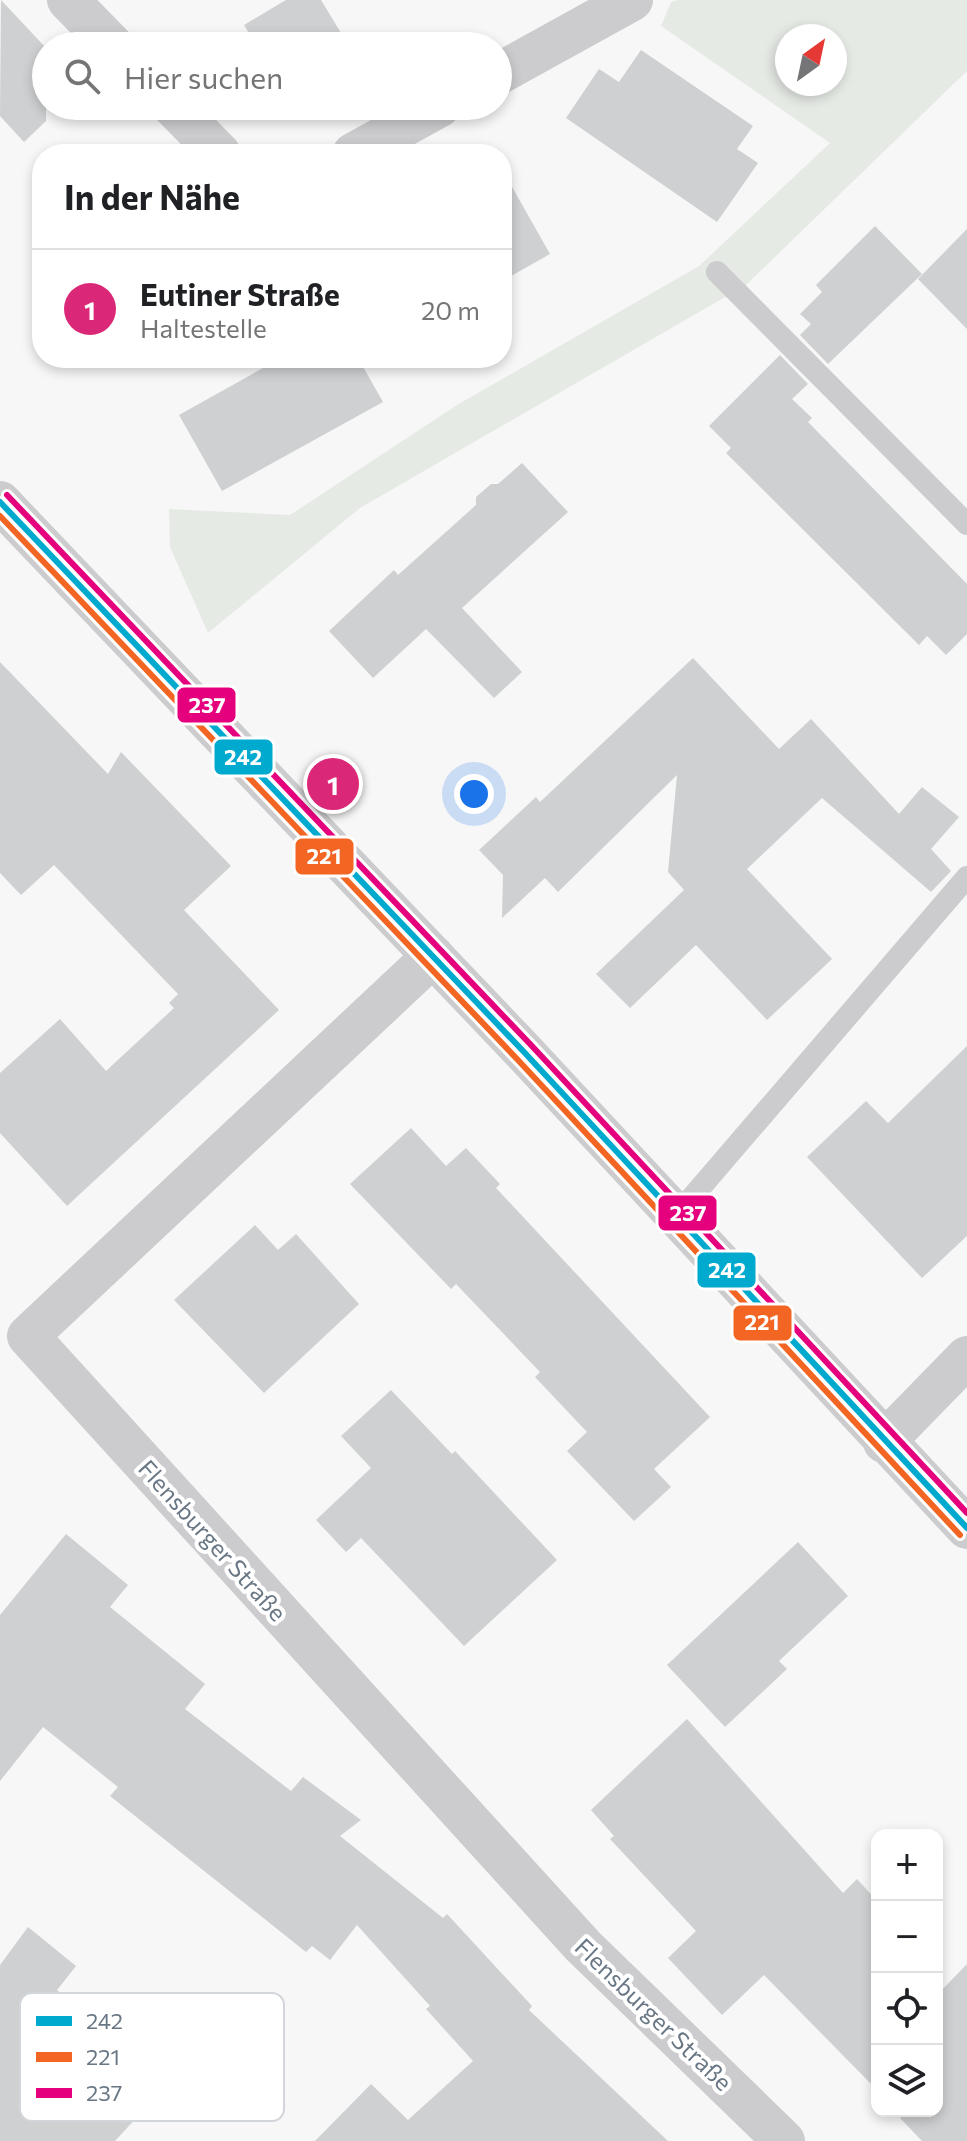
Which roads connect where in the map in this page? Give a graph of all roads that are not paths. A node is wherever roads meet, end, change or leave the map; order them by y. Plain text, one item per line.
1 (68, 0) edge
2 (632, 0) edge
3 (99, 32) edge
4 (512, 66) edge
5 (187, 120) edge
6 (415, 120) edge
7 (210, 144) edge
8 (371, 144) edge
9 (717, 272) dead end
10 (0, 502) edge
11 (967, 524) edge
12 (967, 877) edge
13 (433, 956) junction
14 (676, 1216) junction
15 (967, 1357) edge
16 (884, 1442) junction
17 (967, 1528) edge
18 (784, 2141) edge

1 - 3 street
2 - 4 street
5 - 7 street
6 - 8 street
9 - 11 lane
10 - 13 street
12 - 14 lane
13 - 14 street
13 - 18 street, Flensburger Straße
14 - 16 street
15 - 16 street
16 - 17 street

